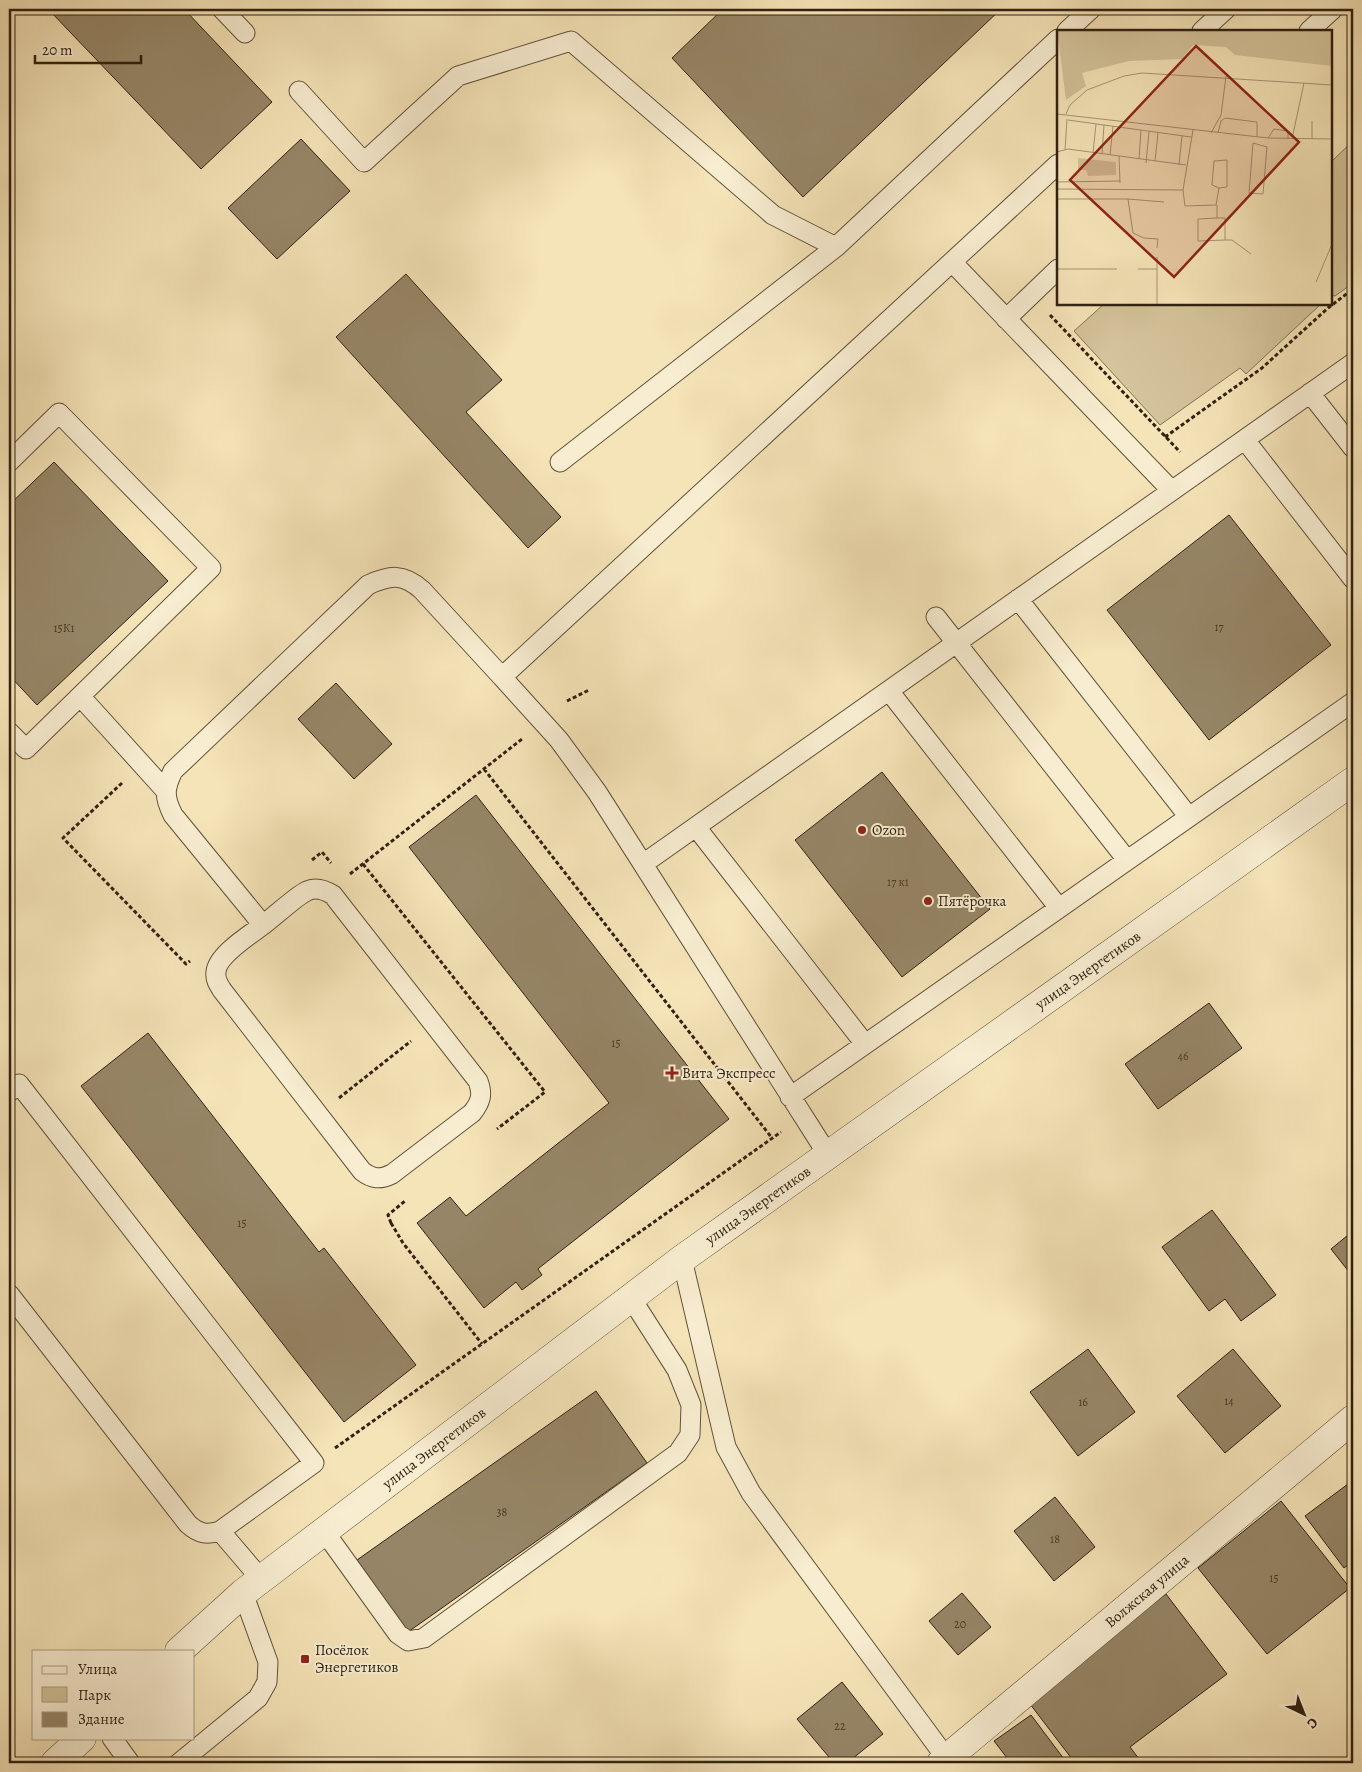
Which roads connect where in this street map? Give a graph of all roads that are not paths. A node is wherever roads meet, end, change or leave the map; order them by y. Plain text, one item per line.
1 (222, 9) edge
2 (1091, 9) edge
3 (1226, 9) edge
4 (1333, 9) edge
5 (1068, 30) edge
6 (1203, 30) edge
7 (1310, 30) edge
8 (245, 33) dead end
9 (1057, 40) edge
10 (299, 92) dead end
11 (1057, 165) edge
12 (836, 247) junction
13 (952, 262) junction
14 (1057, 270) edge
15 (1006, 319) junction
16 (1353, 363) edge
17 (1310, 393) junction
18 (1245, 440) junction
19 (1353, 448) edge
20 (9, 462) edge
21 (560, 462) dead end
22 (1172, 491) junction
23 (1353, 579) edge
24 (1018, 599) junction
25 (936, 617) dead end
26 (957, 643) junction
27 (502, 677) junction
28 (889, 691) junction
29 (80, 696) junction
30 (1353, 702) edge
31 (9, 732) edge
32 (1353, 781) edge
33 (166, 791) junction
34 (1189, 817) junction
35 (696, 827) junction
36 (1127, 860) junction
37 (643, 864) junction
38 (1059, 908) junction
39 (263, 925) junction
40 (865, 1044) junction
41 (9, 1092) edge
42 (790, 1097) junction
43 (828, 1156) junction
44 (682, 1259) junction
45 (9, 1294) edge
46 (631, 1298) junction
47 (1353, 1419) edge
48 (220, 1530) junction
49 (324, 1531) junction
50 (252, 1586) junction
51 (180, 1650) edge
52 (113, 1740) edge
53 (944, 1761) edge
54 (130, 1763) edge
55 (179, 1763) edge

1 - 8 lane
2 - 5 lane
3 - 6 lane
4 - 7 lane
9 - 12 lane
10 - 12 lane
11 - 13 lane
12 - 21 lane
13 - 15 lane
13 - 27 lane
14 - 15 lane
15 - 22 lane
16 - 17 lane
17 - 18 lane
17 - 19 lane
18 - 22 lane
18 - 23 lane
20 - 29 lane
22 - 24 lane
24 - 26 lane
24 - 34 lane
25 - 26 lane
26 - 28 lane
26 - 36 lane
27 - 33 lane
27 - 37 lane
28 - 35 lane
28 - 38 lane
29 - 31 lane
29 - 33 lane
30 - 34 lane
32 - 43 street, улица Энергетиков
33 - 39 lane
34 - 36 lane
35 - 37 lane
35 - 40 lane
36 - 38 lane
37 - 42 lane
38 - 40 lane
39 - 39 lane
40 - 42 lane
41 - 48 lane
42 - 43 lane
43 - 44 street, улица Энергетиков
44 - 46 street, улица Энергетиков
44 - 53 lane
45 - 48 lane
46 - 49 street, улица Энергетиков
46 - 49 lane
47 - 53 street, Волжская улица
48 - 50 lane
49 - 50 street, улица Энергетиков
50 - 51 street, улица Энергетиков
50 - 55 lane
52 - 54 lane

